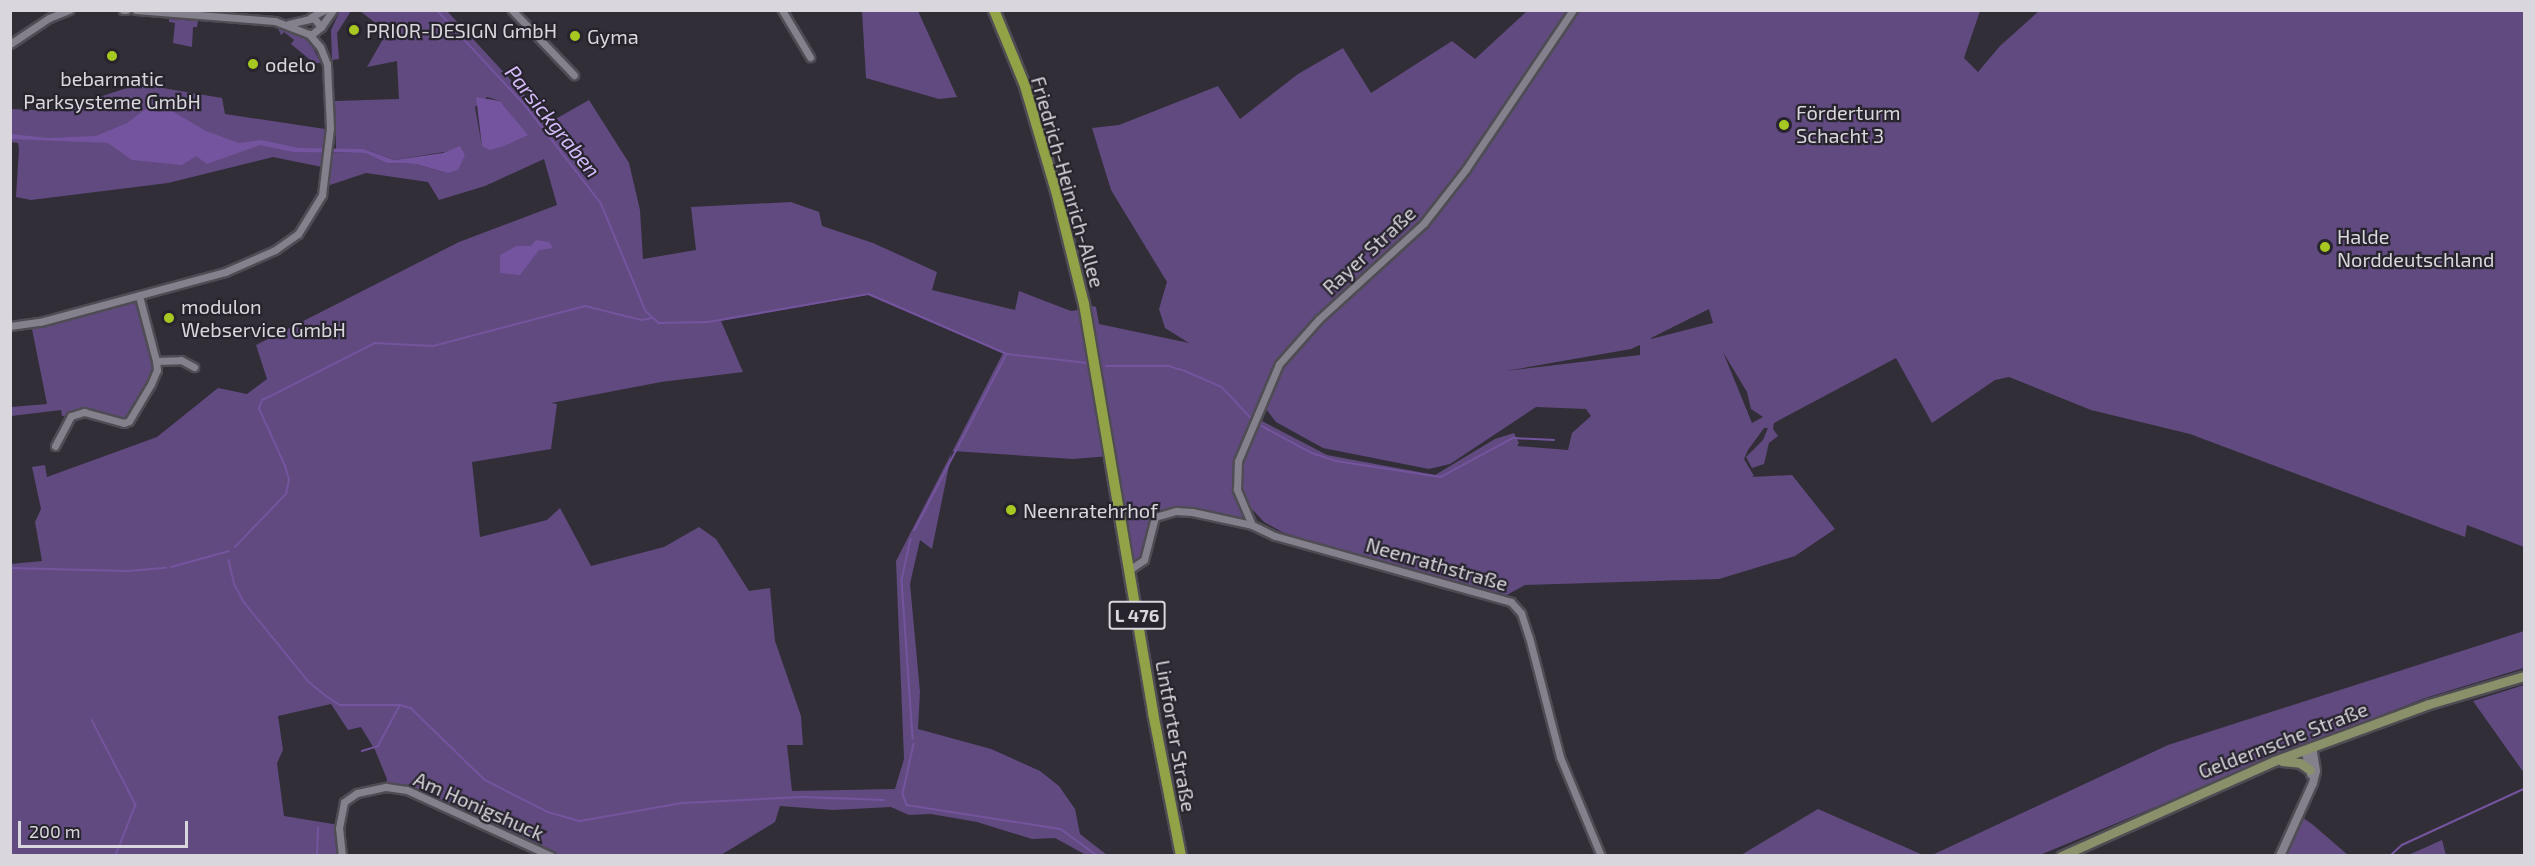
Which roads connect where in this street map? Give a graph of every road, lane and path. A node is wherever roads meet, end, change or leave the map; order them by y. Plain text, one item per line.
1 (69, 10) edge
2 (136, 10) edge
3 (325, 10) edge
4 (333, 10) edge
5 (512, 10) edge
6 (782, 10) edge
7 (994, 10) edge
8 (1573, 10) edge
9 (155, 12) edge
10 (309, 18) junction
11 (289, 24) junction
12 (321, 28) junction
13 (307, 32) junction
14 (10, 44) edge
15 (320, 47) junction
16 (810, 57) dead end
17 (574, 75) dead end
18 (139, 296) junction
19 (10, 326) edge
20 (156, 361) junction
21 (194, 367) dead end
22 (1095, 370) joint
23 (55, 446) dead end
24 (1252, 525) junction
25 (1129, 570) junction
26 (2524, 676) edge
27 (2308, 748) junction
28 (2274, 762) junction
29 (2310, 770) junction
30 (2313, 783) junction
31 (342, 855) edge
32 (551, 855) edge
33 (1181, 855) edge
34 (1601, 855) edge
35 (2061, 855) edge
36 (2280, 855) edge

1 - 14 street
2 - 9 street
3 - 10 street
4 - 12 street
5 - 17 street
6 - 16 street
7 - 22 main road, Friedrich-Heinrich-Allee / L 476
8 - 24 street, Rayer Straße
9 - 11 street
10 - 11 street
10 - 12 street
10 - 13 street
11 - 13 street
12 - 13 street
12 - 15 street
13 - 15 street
15 - 18 street
18 - 19 street
18 - 20 street
20 - 21 street
20 - 23 street
22 - 25 main road, Lintforter Straße / L 476
24 - 25 street, Neenrathstraße
24 - 34 street, Neenrathstraße
25 - 33 main road, Lintforter Straße / L 476
26 - 27 main road, Geldernsche Straße
27 - 28 main road, Geldernsche Straße
27 - 29 street
27 - 30 street
28 - 29 main road
28 - 35 main road, Geldernsche Straße
29 - 30 street
30 - 36 street
31 - 32 street, Am Honigshuck

